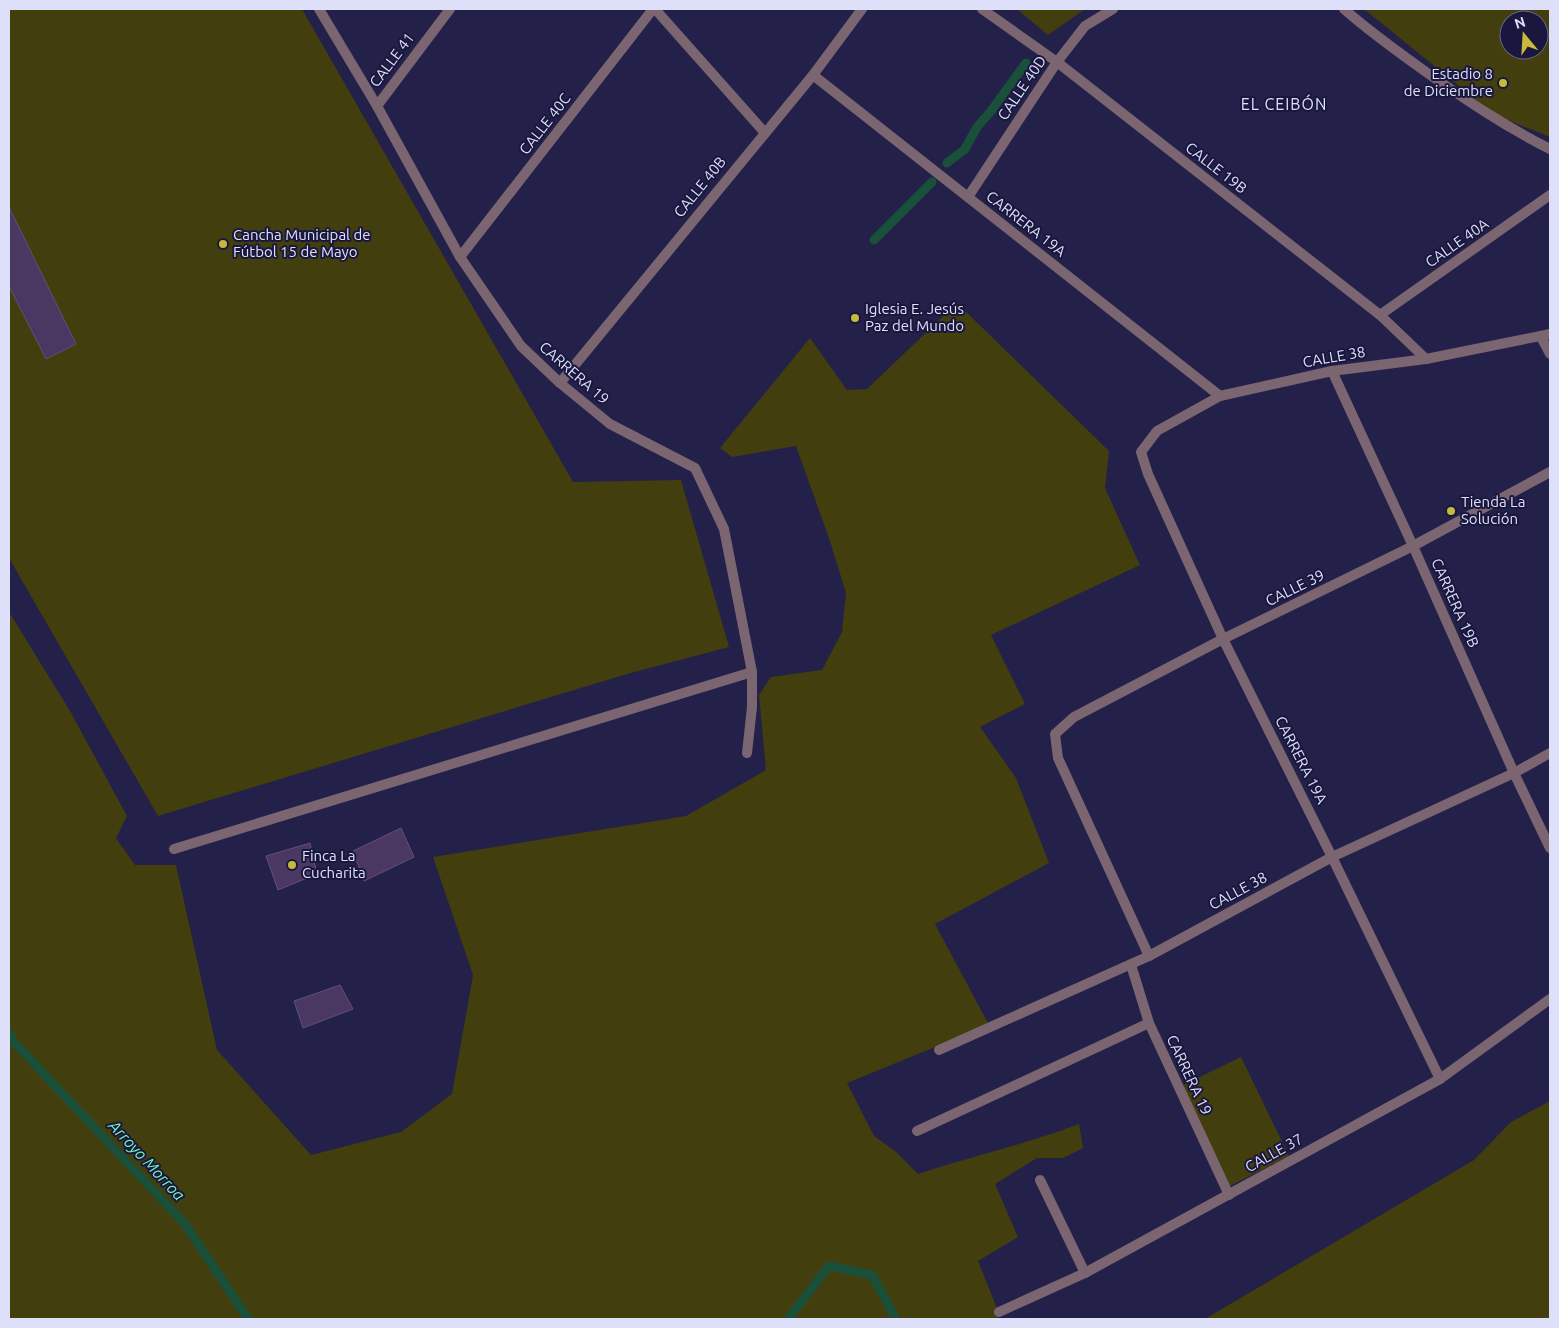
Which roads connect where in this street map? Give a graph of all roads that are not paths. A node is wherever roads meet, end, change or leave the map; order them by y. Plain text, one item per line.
1 (320, 9) edge
2 (450, 9) edge
3 (654, 9) edge
4 (862, 9) edge
5 (982, 9) edge
6 (1113, 9) edge
7 (1344, 9) edge
8 (1057, 62) junction
9 (813, 76) junction
10 (377, 106) junction
11 (764, 132) junction
12 (1550, 149) edge
13 (1550, 195) edge
14 (968, 197) junction
15 (460, 257) junction
16 (1380, 315) junction
17 (1546, 336) edge
18 (1550, 354) edge
19 (1426, 359) junction
20 (1332, 371) junction
21 (560, 383) junction
22 (1220, 396) junction
23 (1141, 452) joint
24 (1550, 472) edge
25 (1413, 546) junction
26 (1223, 640) junction
27 (752, 672) junction
28 (747, 753) dead end
29 (1550, 754) edge
30 (1514, 773) junction
31 (1550, 848) edge
32 (174, 849) dead end
33 (1332, 857) junction
34 (1149, 956) junction
35 (1131, 965) junction
36 (1550, 999) edge
37 (1149, 1023) junction
38 (939, 1050) dead end
39 (1440, 1079) junction
40 (917, 1131) dead end
41 (1040, 1180) dead end
42 (1229, 1195) junction
43 (1086, 1273) junction
44 (999, 1312) dead end

1 - 10 street, CARRERA 19
2 - 10 street, CALLE 41
3 - 11 street
3 - 15 street, CALLE 40C
4 - 9 street, CALLE 40B
5 - 8 street, CALLE 19B
6 - 8 street, CALLE 40D
7 - 12 street
8 - 14 street, CALLE 40D
8 - 16 street, CALLE 19B
9 - 11 street, CALLE 40B
9 - 14 street, CARRERA 19A
10 - 15 street, CARRERA 19
11 - 21 street, CALLE 40B
13 - 16 street, CALLE 40A
14 - 22 street, CARRERA 19A
15 - 21 street, CARRERA 19
16 - 19 street, CALLE 19B
17 - 18 street
17 - 19 street, CALLE 38
19 - 20 street, CALLE 38
20 - 22 street, CALLE 38
20 - 25 street, CARRERA 19B
21 - 27 street, CARRERA 19
22 - 23 street, CALLE 38
23 - 26 street, CARRERA 19A
24 - 25 street, CALLE 39
25 - 26 street, CALLE 39
25 - 30 street, CARRERA 19B
26 - 33 street, CARRERA 19A
26 - 34 street, CALLE 39
27 - 28 street, CARRERA 19
27 - 32 street
29 - 30 street, CALLE 38
30 - 31 street, CARRERA 19B
30 - 33 street, CALLE 38
33 - 34 street, CALLE 38
33 - 39 street, CARRERA 19A
34 - 35 street, CALLE 38
35 - 37 street, CARRERA 19
35 - 38 street, CALLE 38
36 - 39 street, CALLE 37
37 - 40 street
37 - 42 street, CARRERA 19
39 - 42 street, CALLE 37
41 - 43 street
42 - 43 street, CALLE 37
43 - 44 street, CALLE 37

